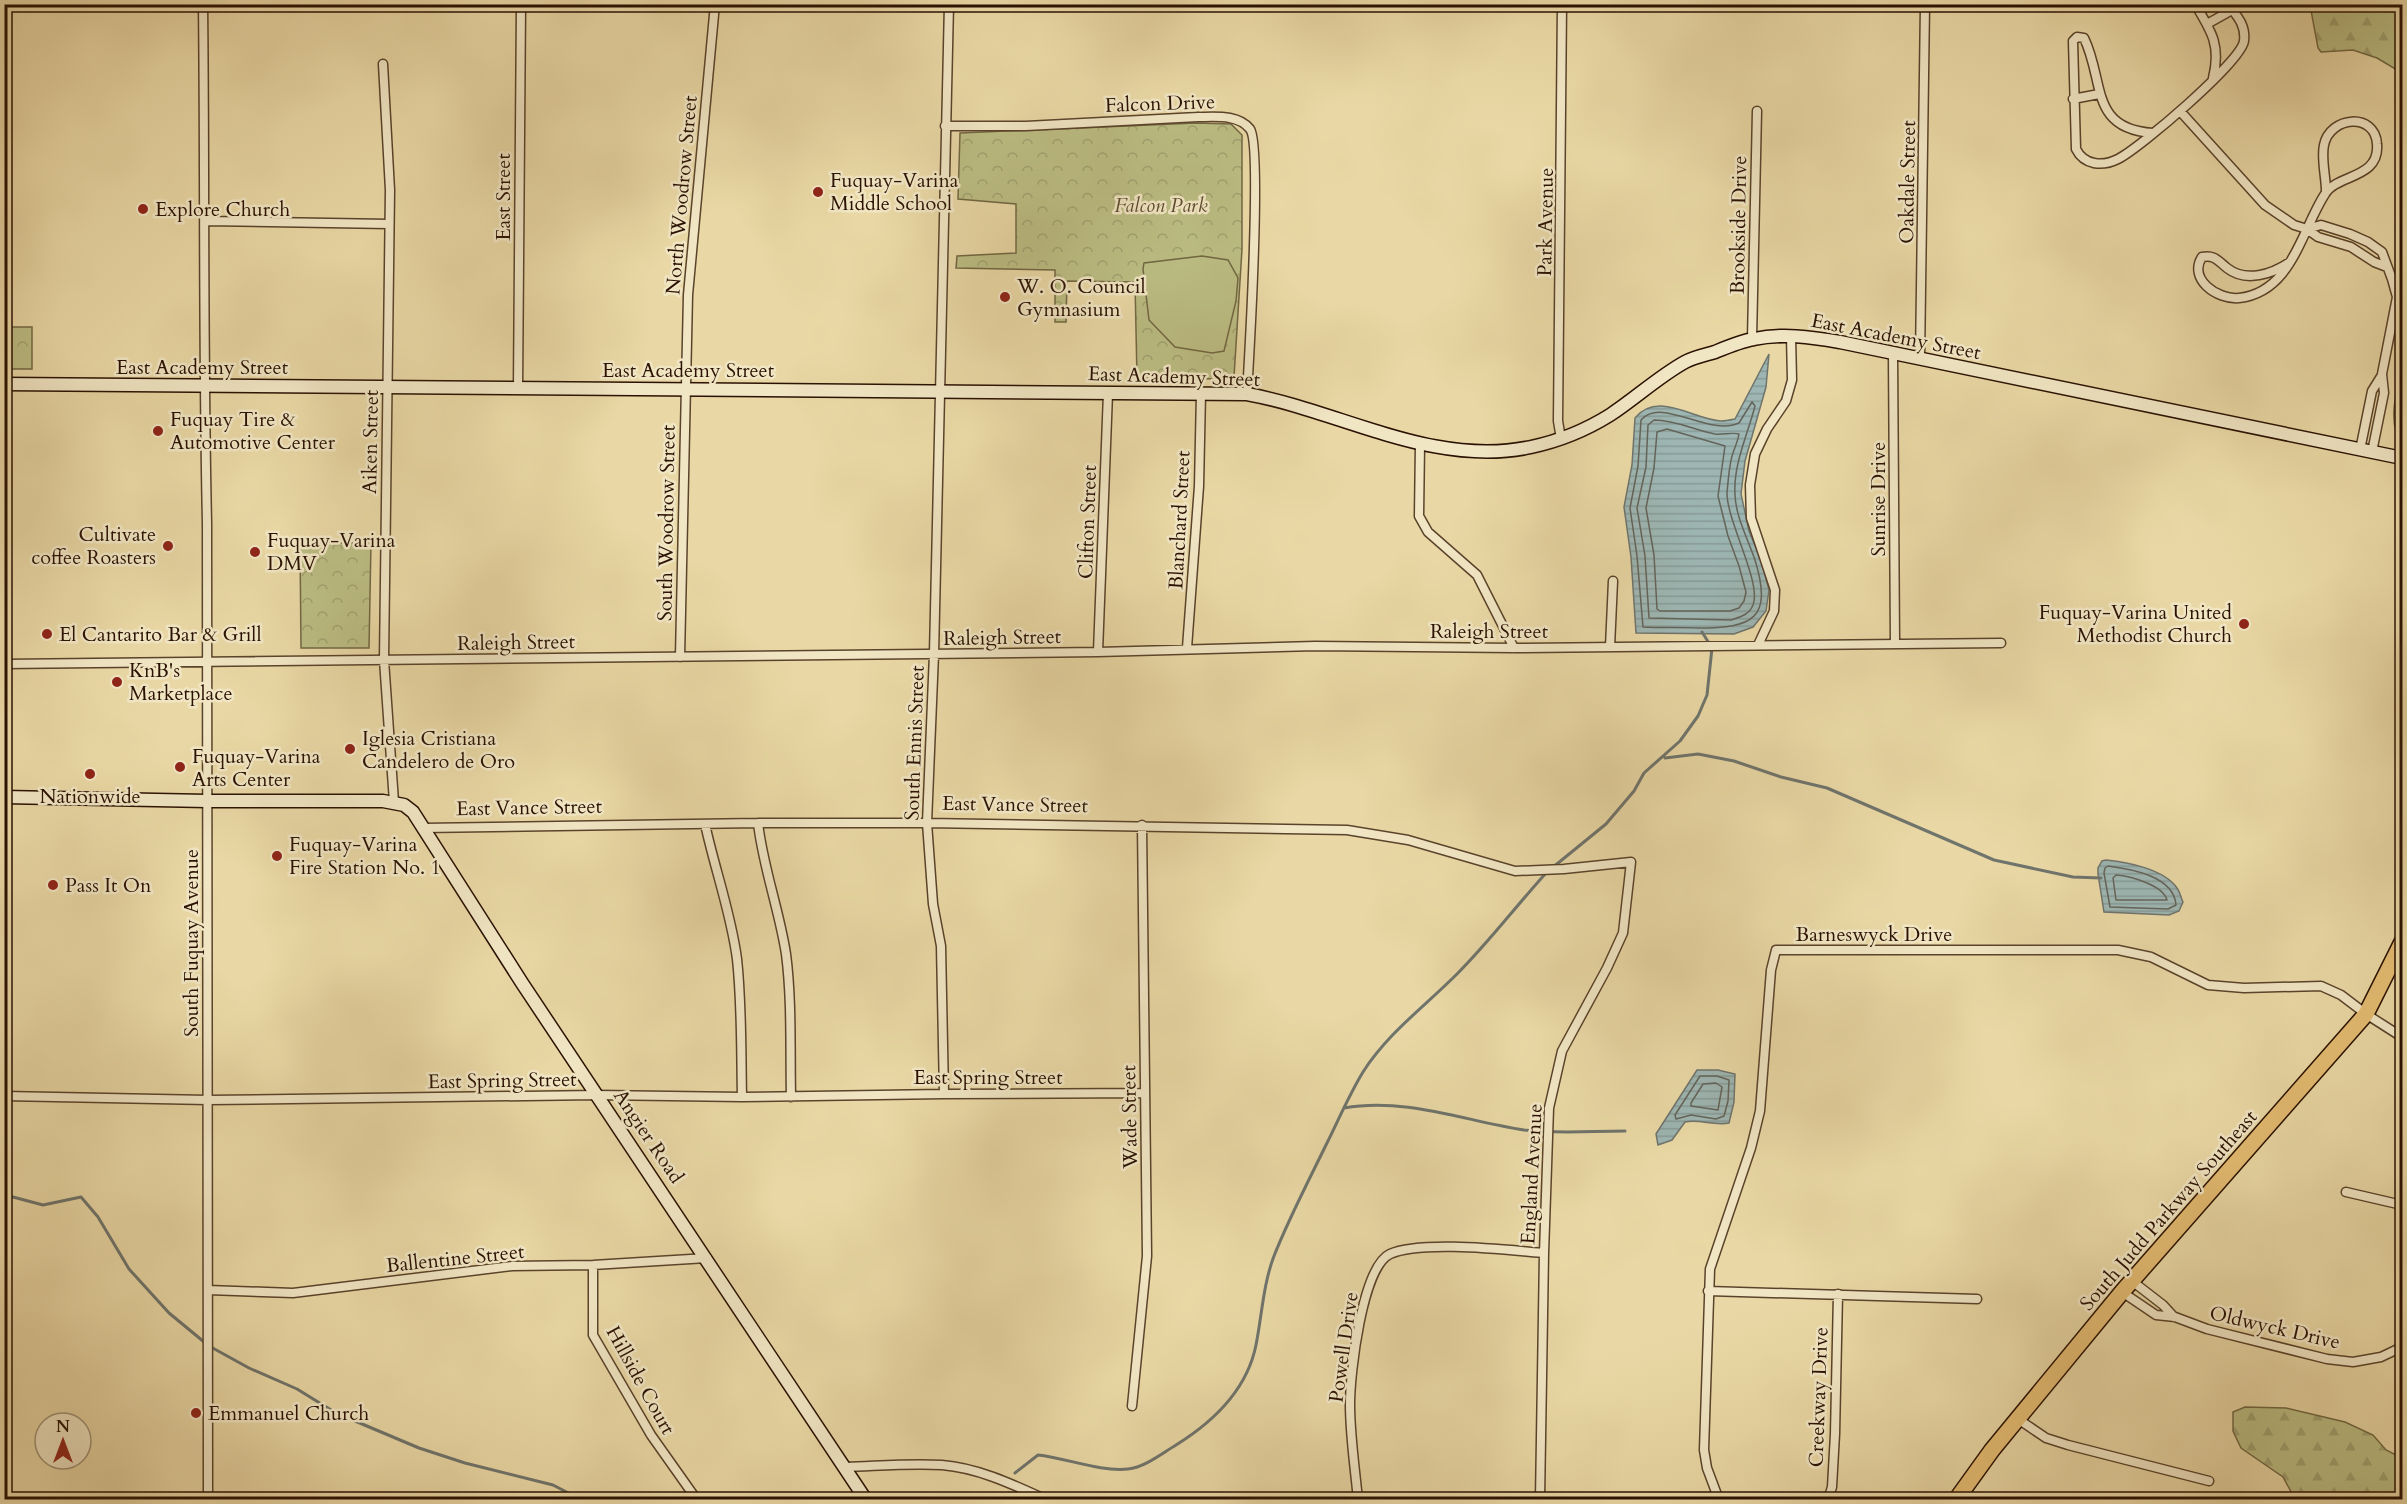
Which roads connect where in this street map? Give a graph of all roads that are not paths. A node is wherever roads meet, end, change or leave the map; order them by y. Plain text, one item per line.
1 (203, 4) edge
2 (521, 4) edge
3 (715, 4) edge
4 (949, 4) edge
5 (1562, 4) edge
6 (1925, 4) edge
7 (2195, 4) edge
8 (2230, 7) edge
9 (2207, 24) junction
10 (383, 64) dead end
11 (2213, 79) junction
12 (2099, 94) junction
13 (2073, 99) junction
14 (1757, 111) dead end
15 (2180, 111) junction
16 (945, 126) junction
17 (2153, 133) junction
18 (2326, 191) junction
19 (206, 221) junction
20 (389, 224) junction
21 (2307, 228) junction
22 (2290, 262) junction
23 (1791, 336) junction
24 (1752, 339) junction
25 (1893, 354) junction
26 (1920, 359) junction
27 (4, 384) edge
28 (204, 386) junction
29 (387, 388) junction
30 (519, 389) junction
31 (684, 389) junction
32 (939, 392) junction
33 (1108, 393) junction
34 (1201, 393) junction
35 (1247, 394) junction
36 (1561, 439) junction
37 (1420, 444) junction
38 (2366, 451) junction
39 (2403, 458) edge
40 (1613, 581) dead end
41 (2001, 643) dead end
42 (1895, 644) junction
43 (1758, 645) junction
44 (1610, 647) junction
45 (1187, 648) junction
46 (1514, 648) junction
47 (1098, 652) junction
48 (934, 654) junction
49 (680, 657) junction
50 (384, 660) junction
51 (207, 662) junction
52 (4, 664) edge
53 (4, 797) edge
54 (207, 801) junction
55 (394, 802) junction
56 (758, 823) junction
57 (927, 823) junction
58 (705, 824) junction
59 (1142, 825) junction
60 (423, 828) junction
61 (1601, 865) joint
62 (2403, 942) edge
63 (2366, 1014) junction
64 (2403, 1037) edge
65 (1145, 1093) junction
66 (944, 1094) junction
67 (597, 1095) junction
68 (4, 1096) edge
69 (742, 1097) junction
70 (791, 1097) junction
71 (208, 1100) junction
72 (2346, 1192) dead end
73 (2403, 1205) edge
74 (1544, 1253) junction
75 (707, 1258) junction
76 (593, 1265) junction
77 (2127, 1287) junction
78 (208, 1290) junction
79 (1708, 1291) junction
80 (1838, 1294) junction
81 (1977, 1299) dead end
82 (2175, 1317) junction
83 (2403, 1347) edge
84 (1132, 1407) dead end
85 (2018, 1419) junction
86 (846, 1467) junction
87 (2209, 1481) dead end
88 (208, 1500) edge
89 (697, 1500) edge
90 (866, 1500) edge
91 (1047, 1500) edge
92 (1358, 1500) edge
93 (1540, 1500) edge
94 (1719, 1500) edge
95 (1828, 1500) edge
96 (1956, 1500) edge

1 - 19 street, South Fuquay Avenue
2 - 30 street, East Street
3 - 31 street, North Woodrow Street
4 - 16 street, South Ennis Street
5 - 36 street, Park Avenue
6 - 26 street, Oakdale Street
7 - 9 street
8 - 9 street
8 - 11 street
9 - 11 street
10 - 20 street, Aiken Street
11 - 15 street
12 - 13 street
12 - 13 street
12 - 17 street
13 - 17 street
14 - 24 street, Brookside Drive
15 - 17 street
15 - 21 street
16 - 32 street, South Ennis Street
16 - 35 street, Falcon Drive
18 - 18 street
18 - 21 street
19 - 20 street
19 - 28 street, South Fuquay Avenue
20 - 29 street, Aiken Street
21 - 22 street
21 - 38 street
22 - 22 street
23 - 24 street, East Academy Street
23 - 25 street, East Academy Street
23 - 43 street
24 - 36 street, East Academy Street
25 - 26 street, East Academy Street
25 - 42 street, Sunrise Drive
26 - 38 street, East Academy Street
27 - 28 street, East Academy Street
28 - 29 street, East Academy Street
28 - 51 street, South Fuquay Avenue
29 - 30 street, East Academy Street
29 - 50 street, Aiken Street
30 - 31 street, East Academy Street
31 - 32 street, East Academy Street
31 - 49 street, South Woodrow Street
32 - 33 street, East Academy Street
32 - 48 street, South Ennis Street
33 - 34 street, East Academy Street
33 - 47 street, Clifton Street
34 - 35 street, East Academy Street
34 - 45 street, Blanchard Street
35 - 37 street, East Academy Street
36 - 37 street, East Academy Street
37 - 46 street
38 - 39 street, East Academy Street
40 - 44 street
41 - 42 street, Raleigh Street
42 - 43 street, Raleigh Street
43 - 44 street, Raleigh Street
44 - 46 street, Raleigh Street
45 - 46 street, Raleigh Street
45 - 47 street, Raleigh Street
47 - 48 street, Raleigh Street
48 - 49 street, Raleigh Street
48 - 57 street, South Ennis Street
49 - 50 street, Raleigh Street
50 - 51 street, Raleigh Street
50 - 55 street, Aiken Street
51 - 52 street, Raleigh Street
51 - 54 street, South Fuquay Avenue
53 - 54 street
54 - 55 street
54 - 71 street, South Fuquay Avenue
55 - 60 street, Angier Road
56 - 57 street, East Vance Street
56 - 58 street, East Vance Street
56 - 70 street
57 - 59 street, East Vance Street
57 - 66 street, South Ennis Street
58 - 60 street, East Vance Street
58 - 69 street
59 - 61 street, East Vance Street
59 - 65 street, Wade Street
60 - 67 street, Angier Road
61 - 74 street, England Avenue
62 - 63 highway, South Judd Parkway Southeast
63 - 64 street, Barneswyck Drive
63 - 77 highway, South Judd Parkway Southeast
63 - 79 street, Barneswyck Drive
65 - 66 street, East Spring Street
65 - 84 street, Wade Street
66 - 70 street, East Spring Street
67 - 69 street, East Spring Street
67 - 71 street, East Spring Street
67 - 75 street, Angier Road
68 - 71 street, East Spring Street
69 - 70 street, East Spring Street
71 - 78 street, South Fuquay Avenue
72 - 73 street
74 - 92 street, Powell Drive
74 - 93 street, England Avenue
75 - 76 street, Ballentine Street
75 - 86 street, Angier Road
76 - 78 street, Ballentine Street
76 - 89 street, Hillside Court
77 - 82 street, Oldwyck Drive
77 - 82 street, Oldwyck Drive
77 - 85 highway, South Judd Parkway Southeast
78 - 88 street, South Fuquay Avenue
79 - 80 street
79 - 94 street, Barneswyck Drive
80 - 81 street
80 - 95 street, Creekway Drive
82 - 83 street, Oldwyck Drive
85 - 87 street
85 - 96 highway, South Judd Parkway Southeast
86 - 90 street, Angier Road
86 - 91 street

